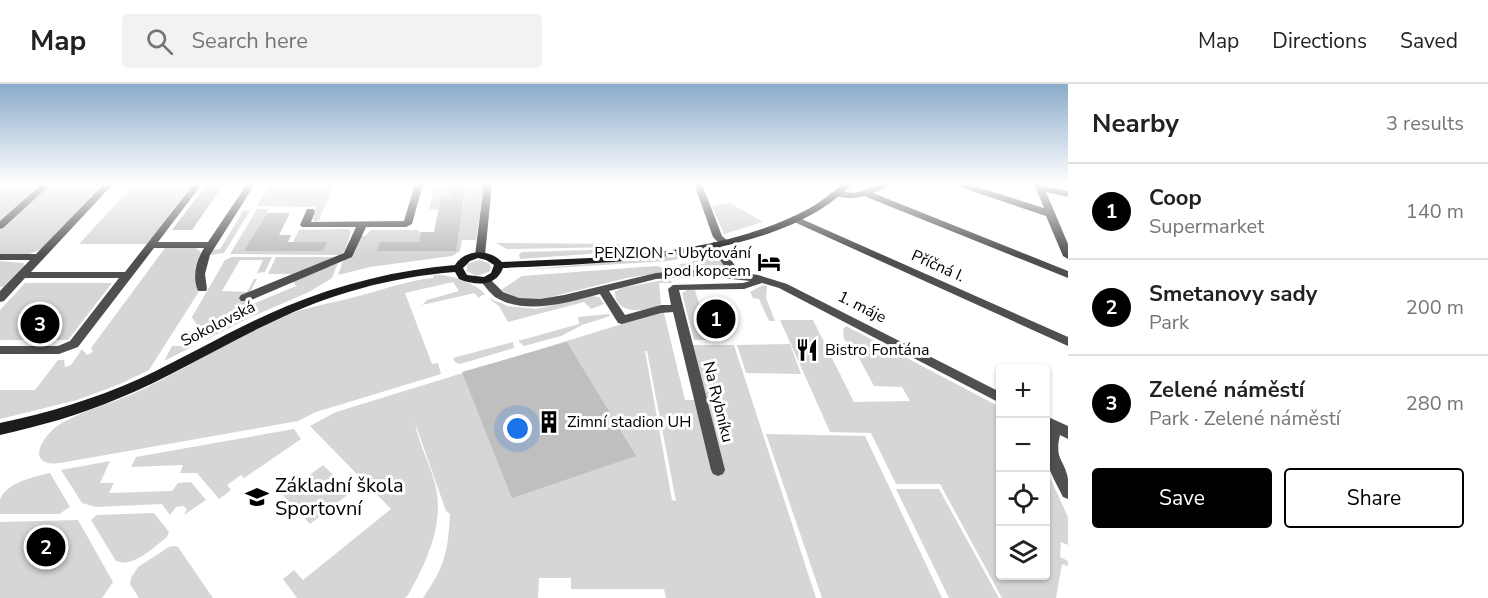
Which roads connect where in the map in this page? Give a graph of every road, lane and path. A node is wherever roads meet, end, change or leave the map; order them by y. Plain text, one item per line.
1 (20, 208) edge
2 (86, 208) edge
3 (180, 208) edge
4 (236, 208) edge
5 (413, 208) edge
6 (485, 208) edge
7 (707, 208) edge
8 (814, 208) edge
9 (900, 208) edge
10 (1033, 208) edge
11 (1048, 208) edge
12 (310, 211) dead end
13 (1051, 214) junction
14 (795, 219) junction
15 (362, 225) junction
16 (0, 226) edge
17 (719, 244) junction
18 (151, 245) junction
19 (212, 245) junction
20 (480, 255) junction
21 (1068, 256) edge
22 (0, 257) edge
23 (39, 257) junction
24 (499, 266) junction
25 (458, 268) junction
26 (737, 274) junction
27 (21, 275) junction
28 (128, 275) junction
29 (1068, 275) edge
30 (758, 278) junction
31 (484, 280) junction
32 (602, 288) junction
33 (202, 289) dead end
34 (0, 297) edge
35 (245, 298) dead end
36 (678, 308) junction
37 (1068, 342) edge
38 (0, 350) edge
39 (996, 396) edge
40 (1057, 427) edge
41 (0, 429) edge
42 (718, 470) dead end
43 (1068, 492) edge

1 - 16 street
2 - 23 street
3 - 18 street
4 - 19 street
5 - 15 street
6 - 20 street
7 - 17 street
8 - 14 main road
9 - 29 street
10 - 13 street
11 - 13 street
12 - 15 street
13 - 21 street
14 - 17 main road
14 - 37 street, Příčná I.
15 - 35 street
17 - 24 main road
17 - 26 street
18 - 19 street
18 - 28 street
19 - 33 street
20 - 24 main road
20 - 25 main road, Sokolovská
22 - 23 street
23 - 27 street
24 - 31 main road
25 - 31 main road
25 - 41 main road, Sokolovská
26 - 30 street, 1. máje
26 - 32 street
27 - 28 street
27 - 34 street
28 - 38 street
30 - 36 street, Na Rybníku
30 - 39 street, 1. máje
31 - 32 street
32 - 36 street
36 - 42 street, Na Rybníku
40 - 43 street

